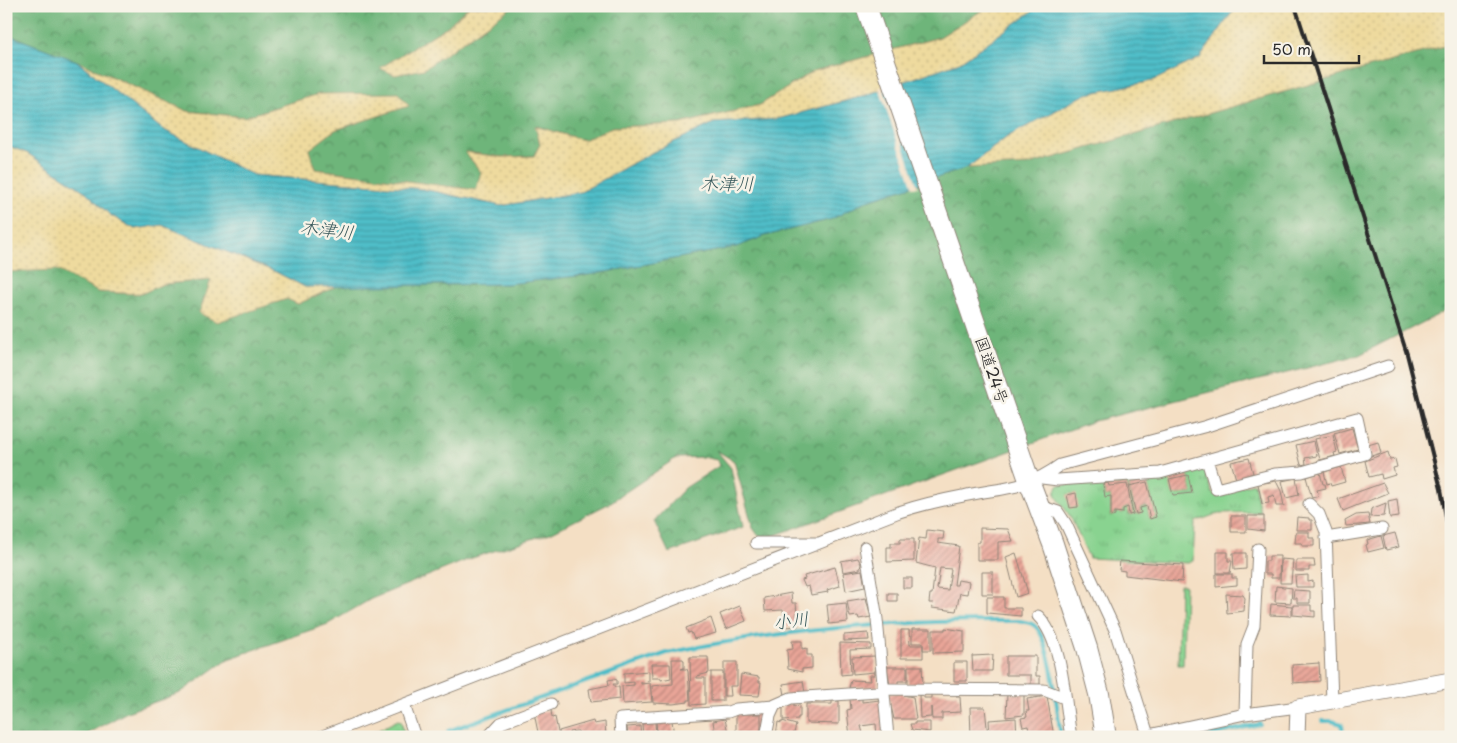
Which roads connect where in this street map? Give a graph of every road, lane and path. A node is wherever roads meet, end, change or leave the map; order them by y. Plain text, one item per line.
1 (866, 6) edge
2 (1388, 366) dead end
3 (1207, 460) junction
4 (1032, 476) junction
5 (1309, 504) dead end
6 (1040, 506) junction
7 (1382, 529) dead end
8 (1326, 538) junction
9 (756, 543) dead end
10 (823, 543) junction
11 (865, 547) dead end
12 (1258, 549) dead end
13 (1038, 616) dead end
14 (1451, 680) edge
15 (884, 691) junction
16 (1063, 698) junction
17 (1332, 702) junction
18 (551, 704) dead end
19 (404, 705) junction
20 (774, 706) junction
21 (1298, 707) junction
22 (1245, 714) junction
23 (1143, 736) edge
24 (320, 737) edge
25 (415, 737) edge
26 (488, 737) edge
27 (621, 737) edge
28 (766, 737) edge
29 (888, 737) edge
30 (1071, 737) edge
31 (1106, 737) edge
32 (1297, 737) edge

1 - 4 highway, 国道24号
2 - 4 street
3 - 3 street
3 - 4 street
4 - 6 highway, 国道24号
4 - 10 street
5 - 8 street
6 - 23 street
6 - 31 highway, 国道24号
7 - 8 street
8 - 17 street
9 - 10 street
10 - 19 street
11 - 15 street
12 - 22 street
13 - 16 street
14 - 17 street
15 - 16 street
15 - 20 street
15 - 29 street
16 - 30 street
17 - 21 street
18 - 26 street
19 - 24 street
19 - 25 street
20 - 27 street
20 - 28 street
21 - 22 street
21 - 32 street
22 - 23 street

